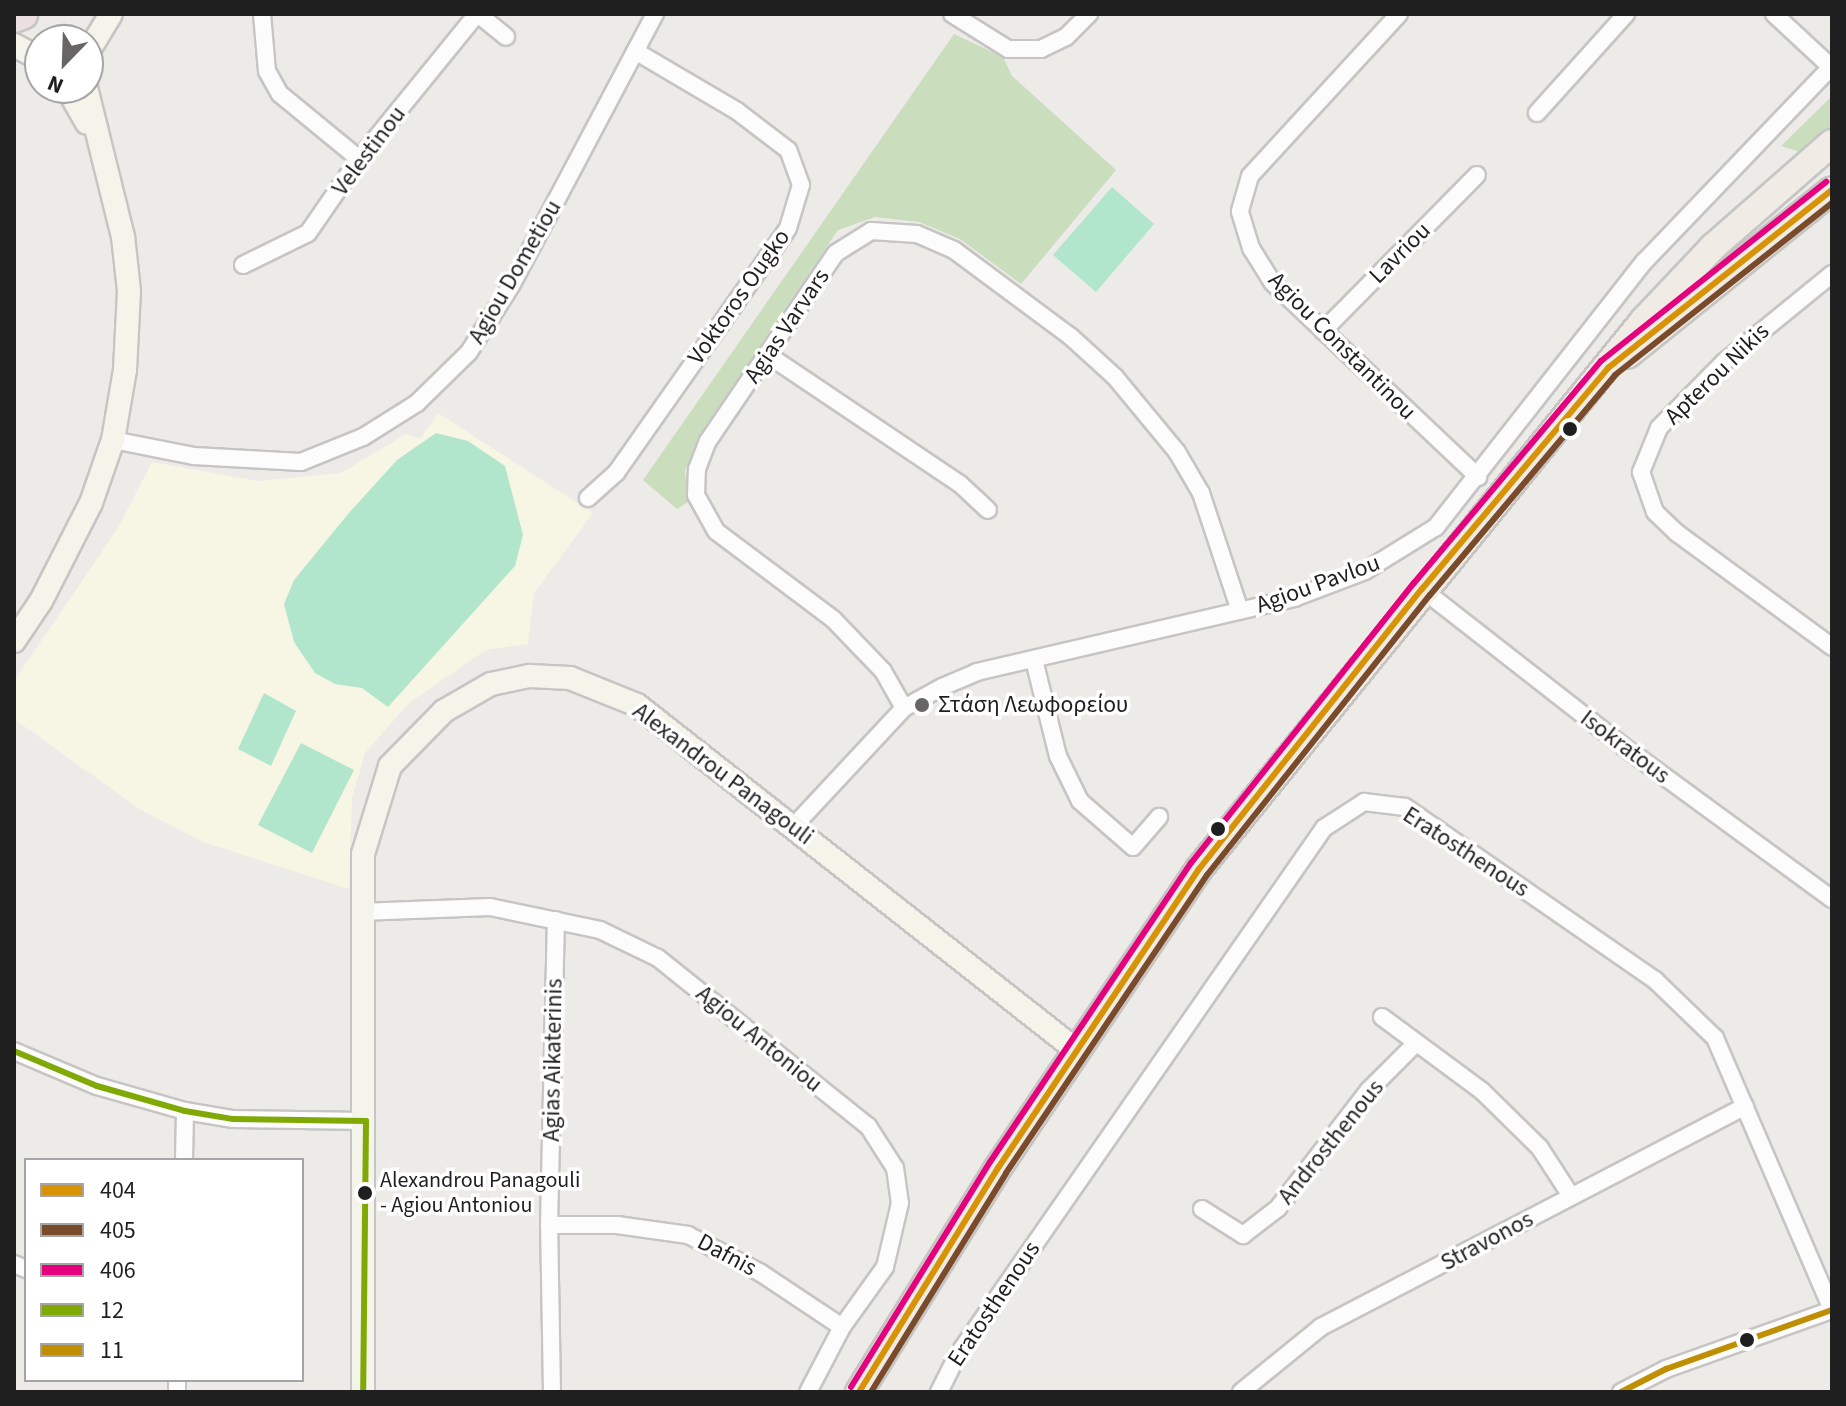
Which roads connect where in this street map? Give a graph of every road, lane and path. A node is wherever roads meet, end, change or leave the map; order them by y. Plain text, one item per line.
1 (22, 14) edge
2 (262, 14) edge
3 (478, 14) edge
4 (655, 14) edge
5 (952, 14) edge
6 (1089, 14) edge
7 (1399, 14) edge
8 (1626, 14) edge
9 (1774, 14) edge
10 (14, 17) edge
11 (506, 37) dead end
12 (635, 51) junction
13 (1831, 66) edge
14 (76, 104) edge
15 (90, 104) edge
16 (1537, 113) dead end
17 (1832, 143) edge
18 (99, 145) junction
19 (359, 159) junction
20 (1477, 175) dead end
21 (1832, 190) edge
22 (243, 265) dead end
23 (1832, 274) edge
24 (1323, 331) junction
25 (768, 355) junction
26 (1608, 368) junction
27 (113, 440) junction
28 (1478, 477) junction
29 (588, 498) dead end
30 (988, 510) dead end
31 (1422, 589) junction
32 (1240, 611) junction
33 (14, 641) edge
34 (1832, 647) edge
35 (1034, 660) junction
36 (904, 708) junction
37 (1159, 817) dead end
38 (793, 827) junction
39 (1832, 899) edge
40 (360, 912) junction
41 (556, 920) junction
42 (1382, 1017) dead end
43 (1415, 1044) junction
44 (1076, 1050) junction
45 (14, 1051) edge
46 (1745, 1106) junction
47 (185, 1111) junction
48 (366, 1121) junction
49 (184, 1158) edge
50 (1571, 1196) junction
51 (1202, 1209) dead end
52 (549, 1225) junction
53 (1832, 1310) edge
54 (842, 1327) junction
55 (363, 1392) edge
56 (552, 1392) edge
57 (808, 1392) edge
58 (859, 1392) edge
59 (939, 1392) edge
60 (1241, 1392) edge
61 (1621, 1392) edge

1 - 10 highway
2 - 19 street
3 - 11 street, Velestinou
3 - 19 street, Velestinou
4 - 12 street, Agiou Dometiou
5 - 6 street
7 - 24 street, Agiou Constantinou
8 - 16 street
9 - 13 street
12 - 27 street, Agiou Dometiou
12 - 29 street, Voktoros Ougko
13 - 28 street, Agiou Pavlou
14 - 18 street
15 - 18 street
17 - 26 main road
18 - 27 street
19 - 22 street, Velestinou
20 - 24 street, Lavriou
21 - 26 main road
23 - 34 street, Apterou Nikis
24 - 28 street, Agiou Constantinou
25 - 30 street
25 - 32 street, Agias Varvars
25 - 36 street, Agias Varvars
26 - 31 main road
27 - 33 street
28 - 32 street, Agiou Pavlou
31 - 39 street, Isokratous
31 - 44 main road
32 - 35 street, Agiou Pavlou
35 - 36 street, Agiou Pavlou
35 - 37 street
36 - 38 street, Agiou Pavlou
38 - 40 street, Alexandrou Panagouli
38 - 44 street, Alexandrou Panagouli
40 - 41 street, Agiou Antoniou
40 - 48 street, Alexandrou Panagouli
41 - 52 street, Agias Aikaterinis
41 - 54 street, Agiou Antoniou
42 - 43 street
43 - 50 street
43 - 51 street, Androsthenous
44 - 58 main road
45 - 47 street
46 - 50 street, Stravonos
46 - 53 street, Eratosthenous
46 - 59 street, Eratosthenous
47 - 48 street
47 - 49 street
48 - 55 street, Alexandrou Panagouli
50 - 60 street, Stravonos
52 - 54 street, Dafnis
52 - 56 street, Agias Aikaterinis
53 - 61 street
54 - 57 street, Agiou Antoniou

